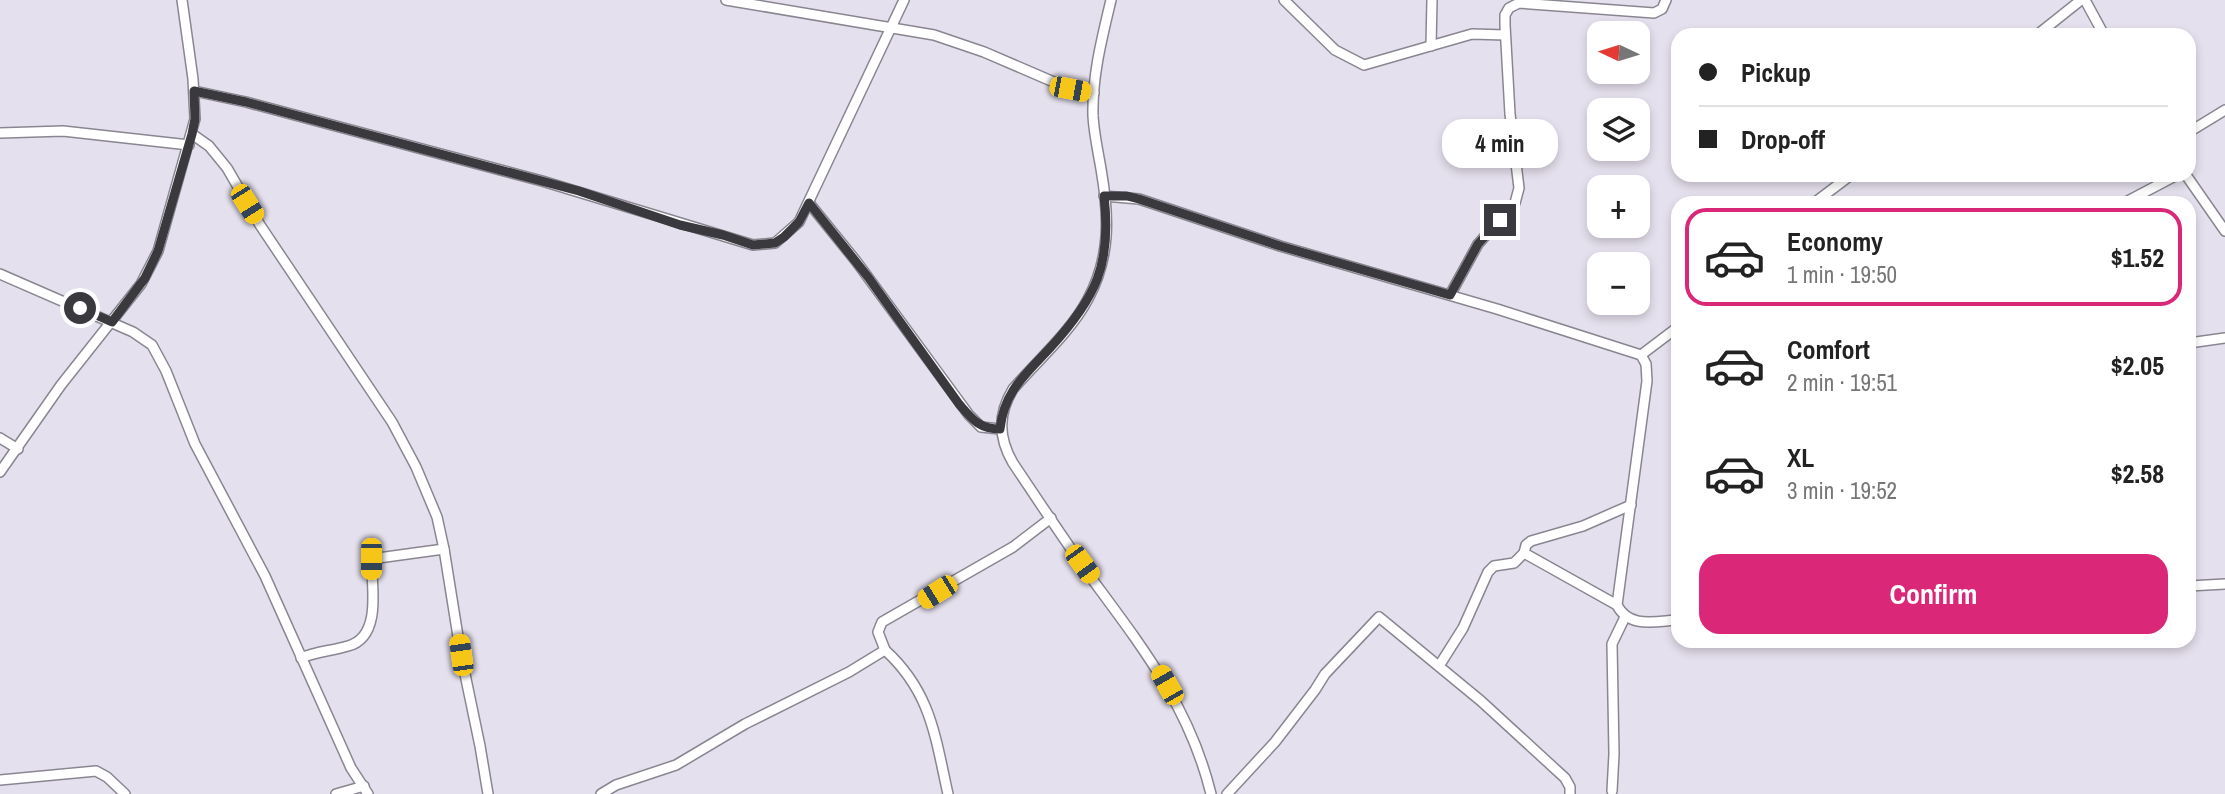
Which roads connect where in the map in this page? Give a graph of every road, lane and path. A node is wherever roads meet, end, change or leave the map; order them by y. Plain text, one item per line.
1 (181, 0) edge
2 (727, 0) edge
3 (904, 0) edge
4 (1111, 0) edge
5 (1284, 0) edge
6 (1432, 0) edge
7 (1666, 0) edge
8 (2083, 0) edge
9 (889, 28) junction
10 (2046, 28) edge
11 (2100, 28) edge
12 (1505, 35) junction
13 (1431, 46) junction
14 (194, 91) junction
15 (1094, 93) junction
16 (2225, 110) edge
17 (2196, 128) edge
18 (0, 133) edge
19 (192, 134) junction
20 (189, 145) junction
21 (1842, 182) edge
22 (2164, 182) edge
23 (2191, 182) edge
24 (1104, 196) junction
25 (1824, 196) edge
26 (2137, 196) edge
27 (809, 203) junction
28 (2225, 231) edge
29 (0, 274) edge
30 (1450, 295) junction
31 (112, 322) junction
32 (1671, 332) edge
33 (2225, 338) edge
34 (2196, 342) edge
35 (1641, 355) junction
36 (1000, 429) junction
37 (0, 438) edge
38 (18, 449) junction
39 (0, 472) edge
40 (1631, 505) junction
41 (1051, 518) junction
42 (444, 549) junction
43 (1524, 553) junction
44 (2225, 584) edge
45 (2196, 586) edge
46 (1617, 605) junction
47 (1625, 618) junction
48 (1671, 620) edge
49 (886, 650) junction
50 (301, 658) junction
51 (1439, 666) junction
52 (0, 780) edge
53 (366, 790) edge
54 (1612, 791) dead end
55 (125, 794) edge
56 (336, 794) edge
57 (488, 794) edge
58 (601, 794) edge
59 (948, 794) edge
60 (1211, 794) edge
61 (1227, 794) edge
62 (1570, 794) edge

1 - 14 street
2 - 9 street
3 - 9 street
4 - 15 street
5 - 13 street
6 - 13 street
7 - 12 street
8 - 10 street
8 - 11 street
9 - 15 street
9 - 27 street
12 - 13 street
12 - 30 street
14 - 19 street
14 - 27 street
15 - 24 street
16 - 17 street
18 - 20 street
19 - 20 street
19 - 42 street
20 - 31 street
21 - 25 street
22 - 26 street
23 - 28 street
24 - 30 street
24 - 36 street
27 - 36 street
29 - 31 street
30 - 35 street
31 - 38 street
31 - 50 street
32 - 35 street
33 - 34 street
35 - 40 street
36 - 41 street
37 - 38 street
38 - 39 street
40 - 43 street
40 - 46 street
41 - 49 street
41 - 60 street
42 - 50 street
42 - 57 street
43 - 46 street
43 - 51 street
44 - 45 street
46 - 47 street
47 - 48 street
47 - 54 street
49 - 58 street
49 - 59 street
50 - 53 street
51 - 61 street
51 - 62 street
52 - 55 street
53 - 56 street

